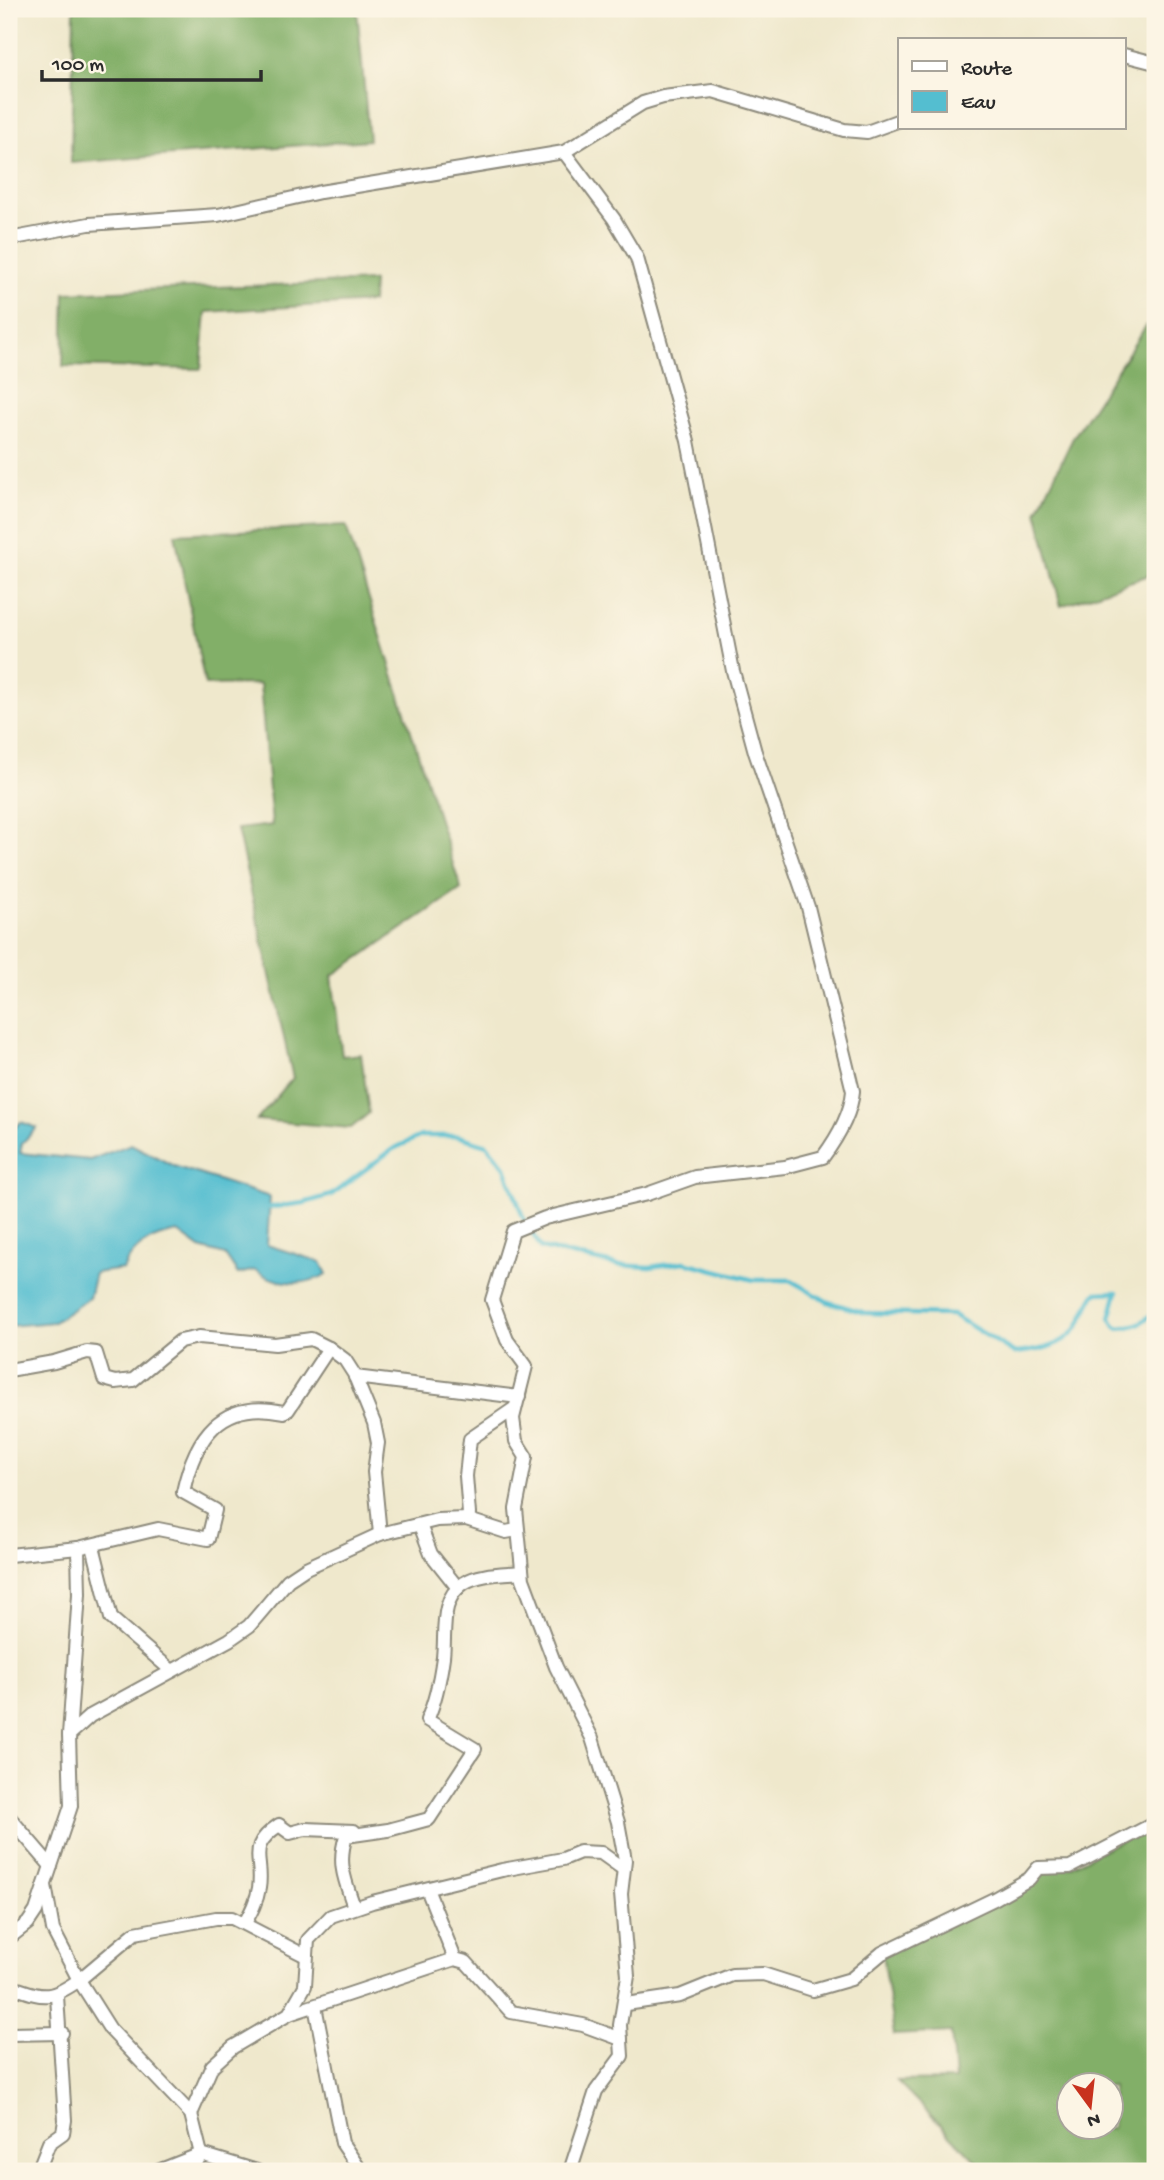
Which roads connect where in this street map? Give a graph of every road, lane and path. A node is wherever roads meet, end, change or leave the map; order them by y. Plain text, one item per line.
1 (1126, 56) edge
2 (1155, 64) edge
3 (898, 121) edge
4 (564, 152) junction
5 (9, 239) edge
6 (329, 1348) junction
7 (9, 1370) edge
8 (355, 1377) junction
9 (517, 1402) junction
10 (466, 1518) junction
11 (421, 1525) junction
12 (517, 1530) junction
13 (380, 1534) junction
14 (93, 1546) junction
15 (78, 1548) junction
16 (9, 1555) edge
17 (522, 1572) junction
18 (458, 1588) junction
19 (172, 1671) junction
20 (69, 1735) junction
21 (9, 1817) edge
22 (1155, 1823) edge
23 (388, 1830) junction
24 (51, 1866) junction
25 (622, 1868) junction
26 (45, 1885) junction
27 (427, 1889) junction
28 (354, 1907) junction
29 (245, 1923) junction
30 (9, 1938) edge
31 (304, 1955) junction
32 (455, 1959) junction
33 (79, 1980) junction
34 (9, 1986) edge
35 (57, 1996) junction
36 (625, 2004) junction
37 (315, 2006) junction
38 (289, 2014) junction
39 (62, 2033) junction
40 (9, 2034) edge
41 (621, 2039) junction
42 (191, 2114) junction
43 (201, 2154) junction
44 (38, 2171) edge
45 (158, 2171) edge
46 (192, 2171) edge
47 (257, 2171) edge
48 (361, 2171) edge
49 (570, 2171) edge

1 - 2 street
3 - 4 street
4 - 5 street
4 - 9 street
6 - 7 street
6 - 8 street
6 - 14 street
8 - 9 street
8 - 13 street
9 - 10 street
9 - 12 street
10 - 11 street
10 - 12 street
11 - 13 street
11 - 18 street
12 - 17 street
13 - 19 street
14 - 15 street
14 - 19 street
15 - 16 street
15 - 20 street
17 - 18 street
17 - 25 street
18 - 23 street
19 - 20 street
20 - 24 street
21 - 24 street
22 - 36 street
23 - 28 street
23 - 29 street
24 - 26 street
25 - 27 street
25 - 36 street
26 - 30 street
26 - 33 street
27 - 28 street
27 - 32 street
28 - 31 street
29 - 31 street
29 - 33 street
31 - 38 street
32 - 37 street
32 - 41 street
33 - 35 street
33 - 42 street
34 - 35 street
35 - 39 street
36 - 41 street
37 - 38 street
37 - 48 street
38 - 42 street
39 - 40 street
39 - 44 street
41 - 49 street
42 - 43 street
43 - 45 street
43 - 46 street
43 - 47 street

